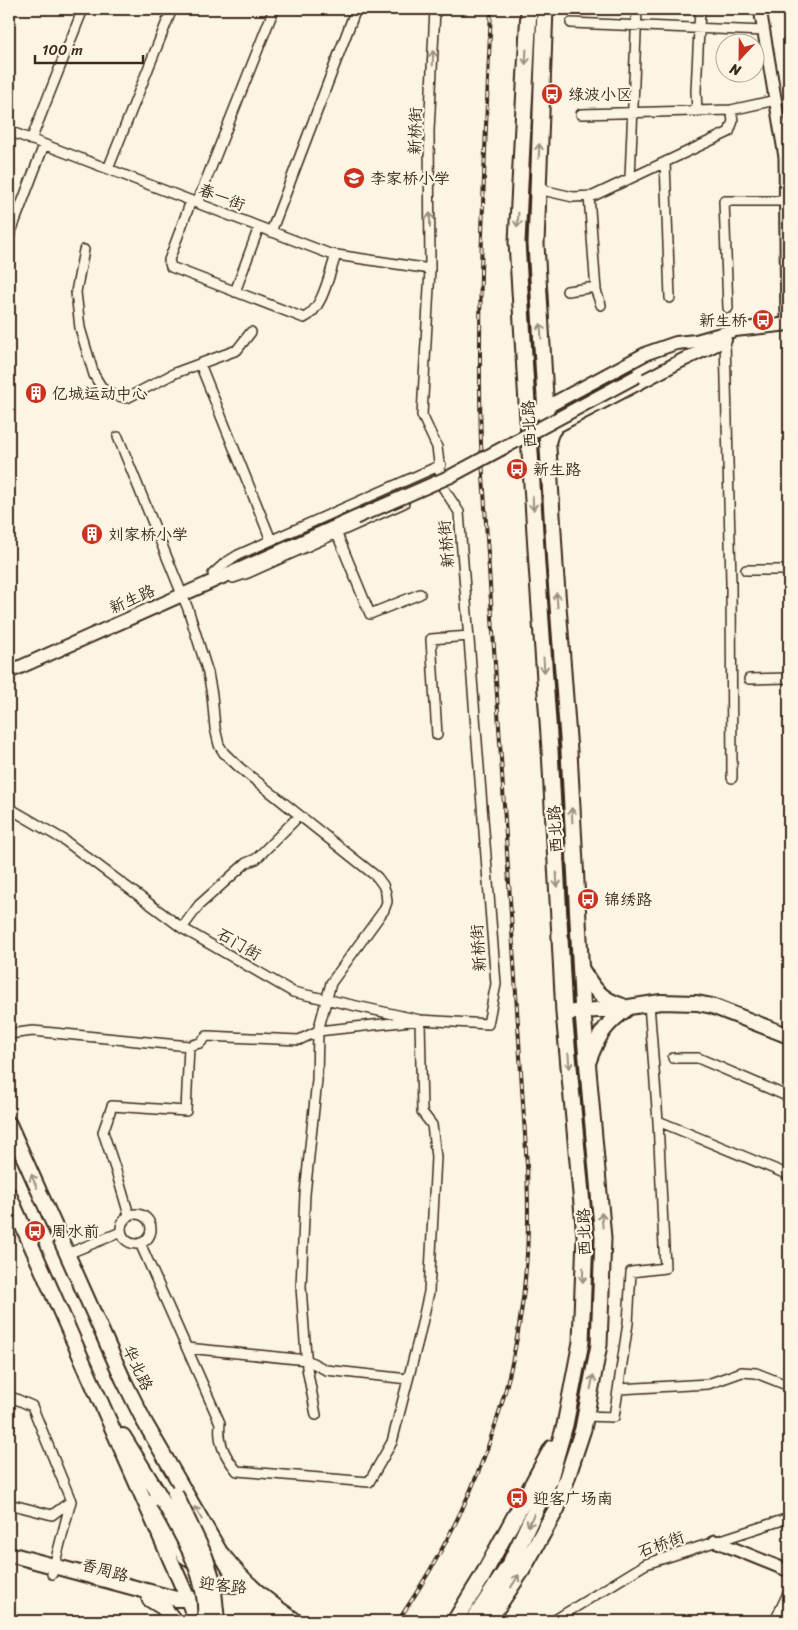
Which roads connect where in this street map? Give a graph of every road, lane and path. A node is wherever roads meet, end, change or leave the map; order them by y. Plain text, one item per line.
1 (83, 9) edge
2 (172, 9) edge
3 (274, 9) edge
4 (356, 9) edge
5 (435, 9) edge
6 (529, 9) edge
7 (545, 9) edge
8 (637, 9) edge
9 (700, 9) edge
10 (760, 9) edge
11 (571, 23) dead end
12 (636, 26) junction
13 (699, 28) junction
14 (764, 31) junction
15 (776, 100) junction
16 (731, 110) junction
17 (697, 112) junction
18 (581, 114) dead end
19 (632, 114) junction
20 (9, 131) edge
21 (31, 140) junction
22 (44, 144) junction
23 (665, 162) junction
24 (108, 169) junction
25 (630, 178) junction
26 (538, 189) junction
27 (589, 196) junction
28 (786, 201) junction
29 (194, 202) junction
30 (259, 227) junction
31 (10, 231) edge
32 (271, 232) junction
33 (84, 250) dead end
34 (336, 255) junction
35 (430, 269) junction
36 (596, 287) junction
37 (235, 292) junction
38 (567, 292) dead end
39 (670, 298) dead end
40 (601, 305) dead end
41 (728, 308) dead end
42 (788, 327) edge
43 (252, 332) dead end
44 (725, 340) junction
45 (696, 341) junction
46 (200, 364) junction
47 (636, 372) junction
48 (544, 380) junction
49 (574, 393) junction
50 (543, 417) junction
51 (118, 437) dead end
52 (441, 465) junction
53 (442, 486) junction
54 (337, 534) junction
55 (271, 540) junction
56 (746, 570) dead end
57 (789, 570) edge
58 (214, 577) junction
59 (181, 592) junction
60 (420, 594) dead end
61 (469, 636) junction
62 (9, 664) edge
63 (9, 672) edge
64 (789, 678) edge
65 (748, 679) dead end
66 (437, 735) dead end
67 (732, 778) dead end
68 (9, 808) edge
69 (294, 821) dead end
70 (182, 928) junction
71 (581, 968) junction
72 (326, 999) junction
73 (649, 1004) junction
74 (629, 1007) junction
75 (583, 1011) junction
76 (564, 1013) junction
77 (420, 1020) junction
78 (488, 1024) joint
79 (318, 1031) junction
80 (9, 1034) edge
81 (789, 1036) edge
82 (189, 1046) junction
83 (673, 1058) dead end
84 (588, 1065) junction
85 (789, 1097) edge
86 (658, 1121) junction
87 (9, 1124) edge
88 (789, 1175) edge
89 (9, 1195) edge
90 (129, 1215) junction
91 (54, 1226) junction
92 (121, 1232) junction
93 (140, 1243) junction
94 (67, 1254) junction
95 (36, 1256) junction
96 (187, 1348) junction
97 (307, 1360) junction
98 (408, 1378) junction
99 (789, 1386) edge
100 (619, 1389) junction
101 (9, 1396) edge
102 (316, 1415) dead end
103 (585, 1416) junction
104 (565, 1425) junction
105 (119, 1444) junction
106 (71, 1501) junction
107 (9, 1504) edge
108 (789, 1518) edge
109 (213, 1540) junction
110 (715, 1542) junction
111 (9, 1554) edge
112 (222, 1555) junction
113 (9, 1562) edge
114 (174, 1568) junction
115 (53, 1570) junction
116 (789, 1571) edge
117 (789, 1591) edge
118 (155, 1597) junction
119 (499, 1605) junction
120 (194, 1613) edge
121 (257, 1619) edge
122 (174, 1621) edge
123 (217, 1621) edge
124 (279, 1621) edge
125 (295, 1621) edge
126 (455, 1621) edge
127 (473, 1621) edge
128 (488, 1621) edge
129 (506, 1621) edge
130 (554, 1621) edge
131 (775, 1621) edge

1 - 21 street
2 - 24 street
3 - 29 street
4 - 32 street
35 -> 5 street, 新桥街
6 -> 50 highway, 西北路
26 -> 7 highway, 西北路
8 - 12 street
9 - 13 street
10 - 14 street
11 - 12 street
12 - 13 street
12 - 19 street
13 - 14 street
13 - 17 street
14 - 15 street
15 - 16 street
15 - 28 street
16 - 17 street
16 - 23 street
17 - 19 street
18 - 19 street
19 - 25 street
20 - 21 street, 春一街
21 - 22 street, 春一街
22 - 24 street, 春一街
22 - 31 street
23 - 25 street
23 - 39 street
24 - 29 street, 春一街
25 - 27 street
26 - 27 street
48 -> 26 highway, 西北路
27 - 36 street
28 - 41 street
28 - 42 street
29 - 30 street, 春一街
29 - 37 street
30 - 32 street, 春一街
30 - 37 street
32 - 34 street, 春一街
33 - 46 street
34 - 35 street, 春一街
34 - 37 street
35 - 52 street, 新桥街
36 - 38 street
36 - 40 street
42 - 44 main road, 新生路
42 - 45 main road, 新生路
43 - 46 street
44 - 47 main road, 新生路
44 - 50 main road
44 - 67 street
45 - 47 main road, 新生路
45 - 49 main road
46 - 55 street
47 - 58 main road, 新生路, bridge
48 - 49 main road
48 - 50 highway, 西北路
49 - 50 main road
71 -> 50 highway, 西北路
50 -> 76 highway, 西北路
51 - 59 street
52 - 53 street, 新桥街
52 - 55 street
53 - 54 street
53 - 61 street, 新桥街
54 - 58 street
54 - 60 street
55 - 58 street
56 - 57 street
58 - 59 main road, 新生路
59 - 62 main road, 新生路
59 - 63 main road, 新生路
59 - 72 street
61 - 66 street
61 - 78 street, 新桥街
64 - 65 street
68 - 70 street, 石门街
69 - 70 street
70 - 72 street, 石门街
71 - 74 main road
71 - 75 highway, 西北路
72 - 77 street, 石门街
72 - 79 street
73 - 74 main road
73 - 81 main road
73 - 86 street
74 - 75 main road
74 - 84 main road
75 - 76 main road
75 - 84 highway, 西北路
76 -> 104 highway, 西北路
77 - 78 street, 石门街
77 - 79 street
77 - 98 street
79 - 82 street
79 - 97 street
80 - 82 street
82 - 90 street
83 - 85 street
103 -> 84 highway, 西北路
86 - 88 street
86 - 100 street
91 -> 87 main road, 华北路
89 - 95 main road
90 - 92 street
90 - 93 street
91 - 94 main road, 华北路
91 - 123 main road, 华北路, bridge
92 - 93 street
92 - 94 street
93 - 96 street
109 -> 94 main road, 华北路
95 - 105 main road
95 - 120 main road, bridge
96 - 97 street
96 - 98 street
97 - 98 street
97 - 102 street
99 - 100 street
100 - 103 street
101 - 106 street
119 -> 103 highway, 西北路
104 - 126 highway
104 -> 127 highway, 西北路
105 - 109 main road
105 - 114 main road
106 - 107 street
106 - 115 street
108 - 110 street, 石桥街
109 - 112 main road, 华北路
110 - 116 street
110 - 130 street, 石桥街
111 - 115 main road, 香周路
112 - 121 main road, 华北路
112 - 125 highway
113 - 115 main road, 香周路
114 - 118 main road
114 - 120 main road
115 - 118 main road, 香周路
117 - 131 street
118 - 120 main road, 香周路
118 - 122 highway
119 - 128 highway, 西北路
119 - 129 highway
120 - 121 highway, 迎客路
120 - 121 highway, 迎客路
121 - 124 highway, 迎客路

